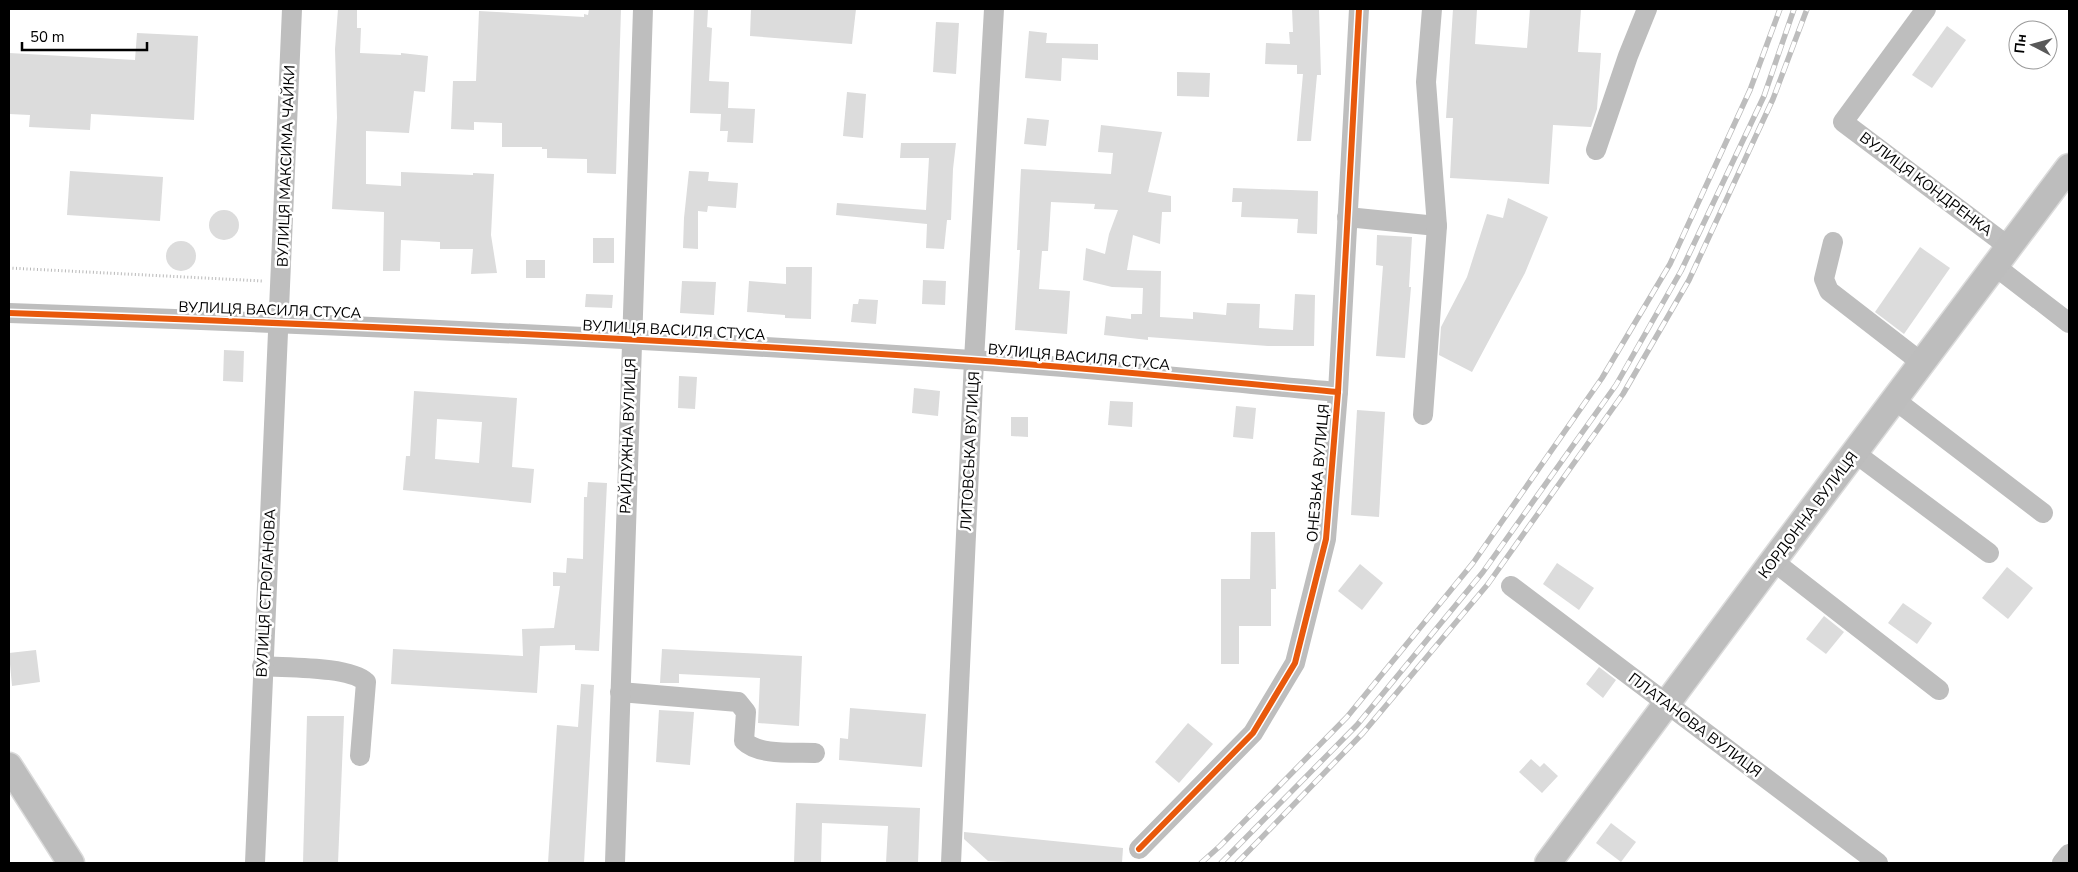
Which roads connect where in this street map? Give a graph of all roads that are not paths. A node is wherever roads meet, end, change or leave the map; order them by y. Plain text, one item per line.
1 (292, 9) edge
2 (643, 9) edge
3 (994, 9) edge
4 (1359, 9) edge
5 (1432, 9) edge
6 (1648, 9) edge
7 (1926, 9) edge
8 (1596, 150) dead end
9 (2069, 167) edge
10 (1348, 217) junction
11 (1437, 226) junction
12 (1833, 242) dead end
13 (2002, 257) junction
14 (9, 313) edge
15 (278, 323) junction
16 (2069, 323) edge
17 (631, 340) junction
18 (974, 360) junction
19 (1922, 363) junction
20 (1338, 392) junction
21 (1895, 400) junction
22 (1423, 415) dead end
23 (1855, 453) junction
24 (2043, 513) dead end
25 (1989, 554) dead end
26 (1773, 561) junction
27 (1511, 586) dead end
28 (262, 666) junction
29 (1939, 690) dead end
30 (620, 692) junction
31 (1667, 704) junction
32 (815, 753) dead end
33 (360, 756) dead end
34 (9, 766) edge
35 (1139, 849) dead end
36 (2069, 854) edge
37 (71, 863) edge
38 (255, 863) edge
39 (614, 863) edge
40 (951, 863) edge
41 (1548, 863) edge
42 (1878, 863) edge
43 (2062, 863) edge

1 - 15 street, ВУЛИЦЯ МАКСИМА ЧАЙКИ
2 - 17 street, РАЙДУЖНА ВУЛИЦЯ
3 - 18 street, ЛИТОВСЬКА ВУЛИЦЯ
4 - 10 street, ОНЕЗЬКА ВУЛИЦЯ
5 - 11 street
6 - 8 street
7 - 13 street, ВУЛИЦЯ КОНДРЕНКА
9 - 13 main road, КОРДОННА ВУЛИЦЯ
10 - 11 street
10 - 20 street, ОНЕЗЬКА ВУЛИЦЯ
11 - 22 street
12 - 19 street
13 - 16 street, ВУЛИЦЯ КОНДРЕНКА
13 - 19 main road, КОРДОННА ВУЛИЦЯ
14 - 15 street, ВУЛИЦЯ ВАСИЛЯ СТУСА
15 - 17 street, ВУЛИЦЯ ВАСИЛЯ СТУСА
15 - 28 street, ВУЛИЦЯ СТРОГАНОВА
17 - 18 street, ВУЛИЦЯ ВАСИЛЯ СТУСА
17 - 30 street, РАЙДУЖНА ВУЛИЦЯ
18 - 20 street, ВУЛИЦЯ ВАСИЛЯ СТУСА
18 - 40 street, ЛИТОВСЬКА ВУЛИЦЯ
19 - 21 main road, КОРДОННА ВУЛИЦЯ
20 - 35 street, ОНЕЗЬКА ВУЛИЦЯ
21 - 23 main road, КОРДОННА ВУЛИЦЯ
21 - 24 street
23 - 25 street
23 - 26 main road, КОРДОННА ВУЛИЦЯ
26 - 29 street
26 - 31 main road, КОРДОННА ВУЛИЦЯ
27 - 31 street, ПЛАТАНОВА ВУЛИЦЯ
28 - 33 street
28 - 38 street, ВУЛИЦЯ СТРОГАНОВА
30 - 32 street
30 - 39 street, РАЙДУЖНА ВУЛИЦЯ
31 - 41 main road, КОРДОННА ВУЛИЦЯ
31 - 42 street, ПЛАТАНОВА ВУЛИЦЯ
34 - 37 main road
36 - 43 street

